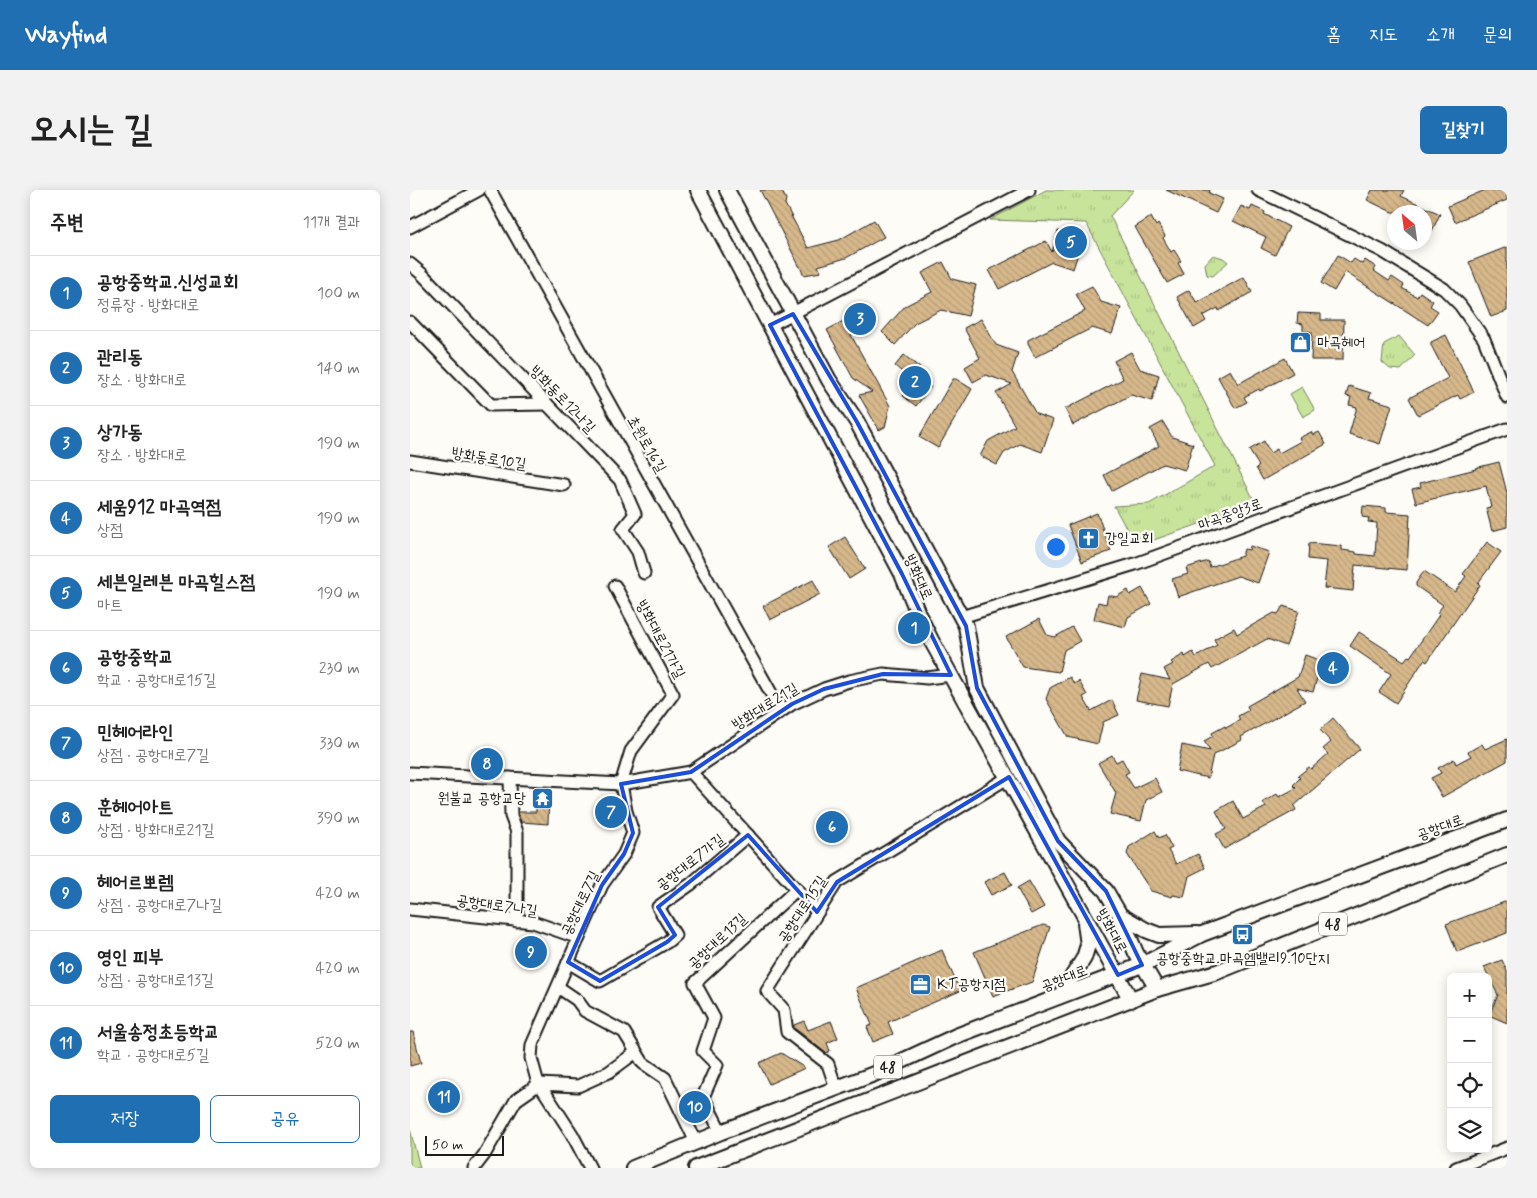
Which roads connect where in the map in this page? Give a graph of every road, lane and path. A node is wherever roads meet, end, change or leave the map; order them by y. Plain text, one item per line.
1 (479, 190) edge
2 (490, 190) edge
3 (698, 190) edge
4 (727, 190) edge
5 (1029, 190) edge
6 (1258, 190) edge
7 (410, 227) edge
8 (410, 264) edge
9 (793, 314) junction
10 (410, 322) edge
11 (770, 325) junction
12 (1507, 397) edge
13 (547, 404) junction
14 (1507, 429) edge
15 (410, 461) edge
16 (564, 485) dead end
17 (644, 573) dead end
18 (615, 586) dead end
19 (961, 617) junction
20 (951, 675) junction
21 (781, 711) junction
22 (691, 772) junction
23 (410, 773) edge
24 (510, 778) junction
25 (1009, 778) junction
26 (621, 784) junction
27 (1507, 820) edge
28 (748, 835) junction
29 (1507, 854) edge
30 (796, 889) junction
31 (410, 909) edge
32 (817, 912) junction
33 (1084, 914) junction
34 (1120, 915) junction
35 (517, 920) junction
36 (1202, 934) junction
37 (579, 938) junction
38 (568, 962) junction
39 (1142, 965) junction
40 (1118, 975) junction
41 (558, 987) junction
42 (1157, 990) junction
43 (1060, 996) junction
44 (1131, 1000) junction
45 (636, 1052) junction
46 (539, 1084) junction
47 (836, 1088) junction
48 (722, 1132) junction
49 (696, 1142) junction
50 (1507, 1148) edge
51 (474, 1168) edge
52 (590, 1168) edge
53 (633, 1168) edge
54 (696, 1168) edge
55 (1456, 1168) edge

1 - 7 street
2 - 21 street, 초원로16길
3 - 11 main road, 방화대로
4 - 9 main road, 방화대로
5 - 9 street
6 - 12 street
8 - 13 street, 방화동로12나길
9 - 11 street
9 - 19 main road, 방화대로
10 - 13 street
11 - 20 main road, 방화대로
13 - 17 street, 방화동로12나길
14 - 19 street, 마곡중앙3로
15 - 16 street, 방화동로10길
18 - 26 street, 방화대로21가길
19 - 34 main road, 방화대로
20 - 21 street, 방화대로21길
20 - 25 main road, 방화대로
21 - 22 street, 방화대로21길
22 - 26 street, 방화대로21길
22 - 28 street
23 - 24 street, 방화대로21길
24 - 26 street, 방화대로21길
24 - 35 street
25 - 32 street, 공항대로15길
25 - 33 main road, 방화대로
26 - 37 street, 공항대로7길
27 - 36 main road, 공항대로 / 48
28 - 30 street
28 - 38 street, 공항대로7가길
29 - 42 main road, 48
30 - 32 street
30 - 48 street, 공항대로13길
31 - 35 street, 공항대로7나길
32 - 47 street, 공항대로15길
33 - 40 main road, 방화대로
33 - 43 main road
34 - 36 main road
34 - 39 main road, 방화대로
35 - 37 street, 공항대로7나길
36 - 39 main road, 공항대로 / 48
37 - 38 street, 공항대로7길
38 - 41 street, 공항대로7길
39 - 40 main road, 공항대로 / 48
39 - 42 main road, 방화대로
40 - 43 main road, 공항대로 / 48
40 - 44 main road, 방화대로
41 - 45 street
41 - 46 street, 공항대로7길
42 - 44 main road, 48
43 - 47 main road, 공항대로 / 48
44 - 54 main road, 48
45 - 46 street
45 - 49 street
46 - 51 street
46 - 52 street, 공항대로7길
47 - 48 main road, 공항대로 / 48
48 - 49 main road, 공항대로 / 48
49 - 53 main road, 공항대로 / 48
50 - 55 street

